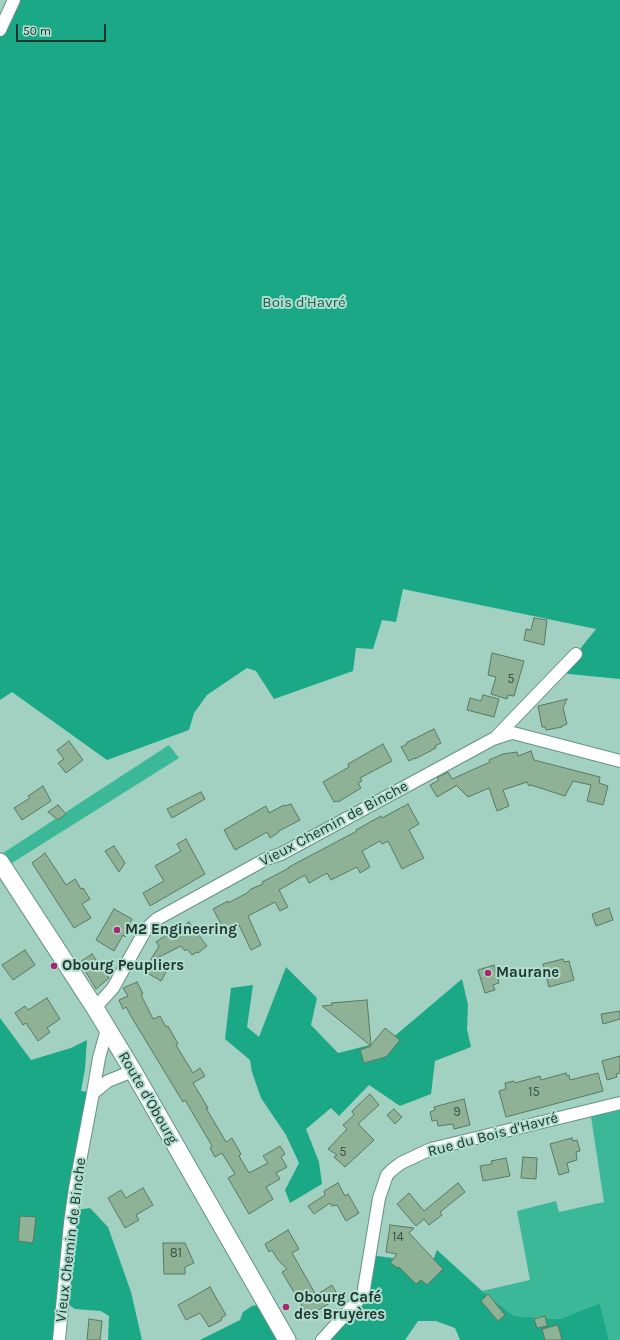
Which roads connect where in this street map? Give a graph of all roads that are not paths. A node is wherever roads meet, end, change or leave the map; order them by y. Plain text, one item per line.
1 (14, 0) edge
2 (0, 30) edge
3 (576, 654) dead end
4 (493, 739) junction
5 (620, 761) edge
6 (0, 862) edge
7 (95, 1008) junction
8 (108, 1029) junction
9 (133, 1071) junction
10 (93, 1093) junction
11 (620, 1103) edge
12 (59, 1340) edge
13 (287, 1340) edge
14 (322, 1340) edge

1 - 2 street
3 - 4 street
4 - 5 street, Vieux Chemin de Binche
4 - 7 street, Vieux Chemin de Binche
6 - 7 main road, Route d'Obourg
7 - 8 main road, Route d'Obourg
8 - 9 main road, Route d'Obourg
8 - 10 street, Vieux Chemin de Binche
9 - 10 street
9 - 13 main road, Route d'Obourg
10 - 12 street, Vieux Chemin de Binche
11 - 14 street, Rue du Bois d'Havré

